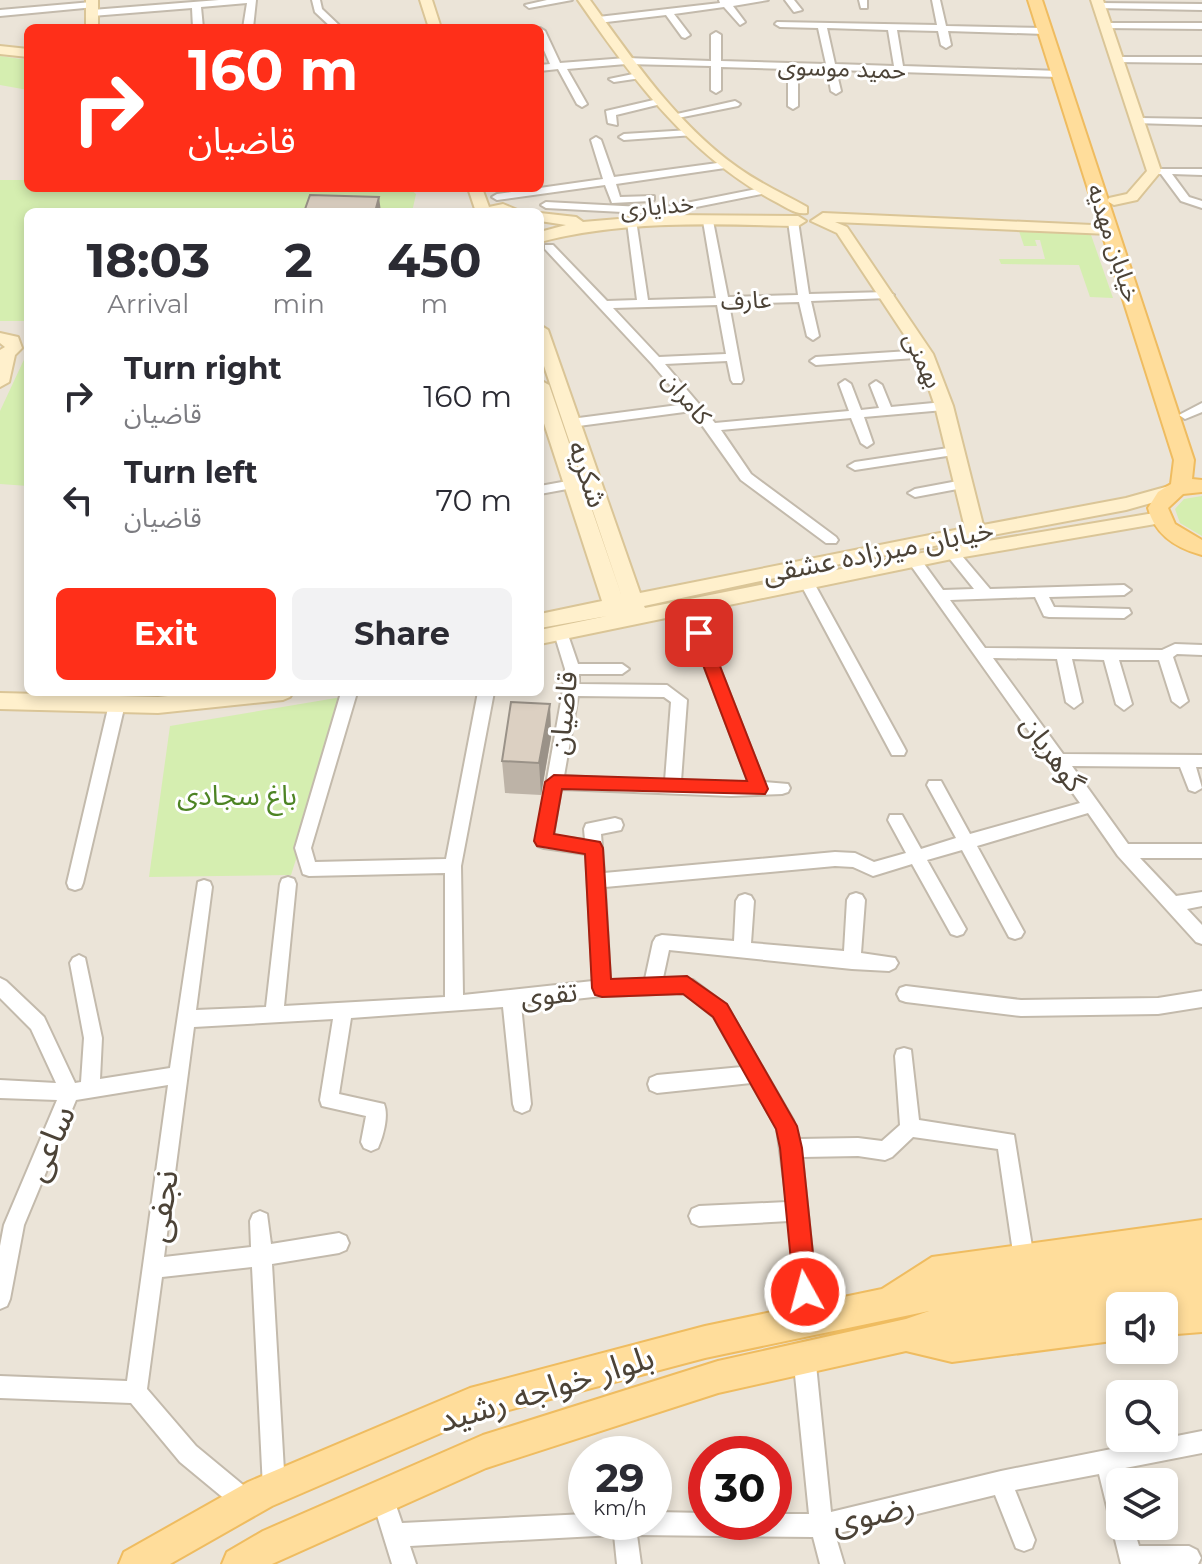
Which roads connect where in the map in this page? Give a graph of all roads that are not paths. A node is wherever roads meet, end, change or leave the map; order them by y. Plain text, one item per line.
1 (18, 0) edge
2 (252, 0) edge
3 (316, 0) edge
4 (412, 0) edge
5 (426, 0) edge
6 (568, 0) edge
7 (584, 0) edge
8 (764, 0) edge
9 (789, 0) edge
10 (936, 0) edge
11 (1035, 0) edge
12 (1047, 0) edge
13 (215, 2) edge
14 (724, 2) edge
15 (527, 3) edge
16 (1098, 3) edge
17 (1176, 3) edge
18 (156, 4) edge
19 (196, 5) junction
20 (92, 6) edge
21 (1202, 7) edge
22 (797, 10) dead end
23 (17, 11) junction
24 (668, 11) junction
25 (866, 12) edge
26 (0, 13) edge
27 (598, 20) junction
28 (740, 22) dead end
29 (198, 24) edge
30 (249, 24) edge
31 (333, 24) edge
32 (421, 24) edge
33 (434, 24) edge
34 (536, 24) edge
35 (780, 24) dead end
36 (822, 25) junction
37 (892, 26) junction
38 (1106, 26) junction
39 (1202, 26) edge
40 (942, 27) junction
41 (1045, 31) junction
42 (685, 35) dead end
43 (716, 35) dead end
44 (544, 39) edge
45 (946, 45) dead end
46 (0, 50) edge
47 (24, 53) edge
48 (959, 57) dead end
49 (1117, 60) junction
50 (1202, 60) edge
51 (626, 61) junction
52 (716, 64) junction
53 (558, 66) junction
54 (793, 66) junction
55 (831, 67) junction
56 (544, 68) edge
57 (899, 69) junction
58 (962, 71) junction
59 (1059, 74) junction
60 (638, 76) junction
61 (614, 79) dead end
62 (716, 90) dead end
63 (836, 91) dead end
64 (658, 102) junction
65 (582, 104) dead end
66 (735, 104) dead end
67 (793, 106) dead end
68 (673, 116) junction
69 (1138, 121) junction
70 (1202, 122) edge
71 (613, 123) dead end
72 (690, 133) junction
73 (624, 137) dead end
74 (596, 140) dead end
75 (725, 165) junction
76 (1159, 171) junction
77 (1202, 172) edge
78 (608, 181) junction
79 (545, 190) edge
80 (767, 190) junction
81 (481, 192) edge
82 (540, 192) edge
83 (650, 198) dead end
84 (1114, 201) junction
85 (1202, 205) edge
86 (501, 206) edge
87 (544, 211) edge
88 (544, 211) edge
89 (797, 216) junction
90 (820, 219) junction
91 (708, 221) junction
92 (625, 223) junction
93 (1109, 229) junction
94 (544, 242) edge
95 (888, 295) junction
96 (804, 298) junction
97 (723, 301) junction
98 (643, 304) junction
99 (604, 305) junction
100 (813, 336) dead end
101 (0, 338) edge
102 (544, 342) edge
103 (925, 354) junction
104 (4, 357) edge
105 (733, 357) junction
106 (656, 361) junction
107 (816, 361) dead end
108 (737, 380) dead end
109 (0, 382) edge
110 (845, 384) dead end
111 (876, 385) dead end
112 (544, 401) edge
113 (944, 406) junction
114 (695, 407) junction
115 (1202, 407) edge
116 (886, 411) junction
117 (856, 414) junction
118 (1185, 415) junction
119 (571, 423) junction
120 (712, 427) junction
121 (867, 443) dead end
122 (955, 451) junction
123 (1202, 462) edge
124 (855, 466) dead end
125 (573, 484) junction
126 (963, 484) junction
127 (1184, 488) edge
128 (544, 489) edge
129 (915, 493) dead end
130 (1160, 518) junction
131 (975, 531) junction
132 (831, 540) dead end
133 (1202, 548) edge
134 (952, 553) junction
135 (914, 560) junction
136 (807, 583) junction
137 (1124, 590) dead end
138 (1040, 592) junction
139 (986, 594) junction
140 (939, 595) junction
141 (689, 607) junction
142 (625, 611) junction
143 (1124, 613) dead end
144 (544, 621) edge
145 (561, 633) junction
146 (544, 636) edge
147 (1202, 650) edge
148 (981, 653) junction
149 (1063, 654) junction
150 (1110, 655) junction
151 (1165, 655) junction
152 (572, 669) junction
153 (622, 669) dead end
154 (0, 686) edge
155 (24, 687) edge
156 (571, 690) junction
157 (245, 696) edge
158 (348, 696) dead end
159 (485, 696) edge
160 (0, 701) edge
161 (1180, 701) dead end
162 (1074, 702) dead end
163 (117, 704) junction
164 (1124, 704) dead end
165 (898, 751) dead end
166 (1058, 760) junction
167 (1194, 761) edge
168 (554, 782) junction
169 (935, 785) dead end
170 (1195, 786) dead end
171 (673, 787) junction
172 (782, 788) dead end
173 (759, 789) junction
174 (1091, 806) junction
175 (896, 820) dead end
176 (615, 825) dead end
177 (967, 844) junction
178 (594, 848) junction
179 (1124, 851) junction
180 (1202, 851) edge
181 (919, 858) junction
182 (453, 866) junction
183 (596, 881) junction
184 (75, 883) dead end
185 (288, 884) dead end
186 (204, 887) dead end
187 (1202, 899) edge
188 (856, 900) dead end
189 (745, 901) dead end
190 (1172, 904) junction
191 (957, 929) dead end
192 (1015, 932) dead end
193 (1202, 937) edge
194 (742, 951) junction
195 (852, 961) junction
196 (79, 963) dead end
197 (889, 963) dead end
198 (653, 985) junction
199 (0, 986) edge
200 (602, 988) junction
201 (906, 994) dead end
202 (511, 998) junction
203 (1202, 999) edge
204 (454, 1004) junction
205 (343, 1010) junction
206 (274, 1014) junction
207 (186, 1019) junction
208 (904, 1056) dead end
209 (755, 1074) junction
210 (178, 1075) junction
211 (657, 1084) dead end
212 (0, 1089) edge
213 (80, 1090) junction
214 (522, 1104) dead end
215 (910, 1128) junction
216 (371, 1142) dead end
217 (791, 1148) junction
218 (796, 1211) junction
219 (699, 1216) dead end
220 (260, 1221) dead end
221 (7, 1225) edge
222 (1202, 1235) edge
223 (339, 1243) dead end
224 (261, 1256) junction
225 (1024, 1259) junction
226 (1202, 1259) edge
227 (153, 1268) junction
228 (1202, 1287) edge
229 (0, 1299) edge
230 (887, 1303) junction
231 (949, 1306) junction
232 (1202, 1316) edge
233 (1178, 1318) edge
234 (809, 1319) junction
235 (1106, 1326) edge
236 (906, 1335) junction
237 (804, 1355) junction
238 (0, 1387) edge
239 (136, 1392) junction
240 (1202, 1442) edge
241 (1107, 1461) junction
242 (1109, 1468) edge
243 (1001, 1482) junction
244 (260, 1495) junction
245 (382, 1496) junction
246 (672, 1524) edge
247 (568, 1526) edge
248 (821, 1526) junction
249 (395, 1535) junction
250 (626, 1540) edge
251 (1024, 1540) dead end
252 (1126, 1540) edge
253 (1189, 1558) dead end
254 (136, 1564) edge
255 (239, 1564) edge
256 (404, 1564) edge
257 (629, 1564) edge
258 (832, 1564) edge

1 - 23 street
2 - 13 street
2 - 30 street
3 - 31 street
4 - 32 street
5 - 33 street
6 - 15 street
7 - 27 street
8 - 14 street
9 - 22 street
10 - 40 street
11 - 41 main road, خیابان مهدیه
12 - 84 main road, خیابان مهدیه
13 - 19 street
14 - 24 street
14 - 28 street
15 - 34 street
16 - 17 street
16 - 38 street
17 - 21 street
18 - 19 street
18 - 20 street
19 - 29 street
20 - 23 street
23 - 26 street
24 - 27 street
24 - 42 street
25 - 36 street
25 - 37 street
27 - 51 street
35 - 36 street
36 - 55 street
37 - 40 street
37 - 57 street
38 - 39 street
38 - 49 street
40 - 41 street
40 - 45 street
41 - 59 main road, خیابان مهدیه
43 - 52 street
44 - 53 street
46 - 47 street
48 - 58 street
49 - 50 street
49 - 69 street
51 - 52 street, حمید موسوی
51 - 53 street, حمید موسوی
51 - 60 street
52 - 54 street, حمید موسوی
52 - 62 street
53 - 56 street, حمید موسوی
53 - 65 street
54 - 55 street, حمید موسوی
54 - 67 street
55 - 57 street, حمید موسوی
55 - 63 street
57 - 58 street, حمید موسوی
58 - 59 street, حمید موسوی
59 - 93 main road, خیابان مهدیه
60 - 61 street
60 - 64 street
64 - 68 street
64 - 71 street
66 - 68 street
68 - 72 street
69 - 70 street
69 - 76 street
72 - 73 street
72 - 75 street
74 - 78 street
75 - 78 street
75 - 80 street
76 - 77 street
76 - 84 street
76 - 85 street
78 - 79 street
78 - 83 street
80 - 87 street, خدایاری
80 - 89 street
81 - 86 street
82 - 86 street
84 - 118 main road, خیابان مهدیه
88 - 92 street, خدایاری
89 - 90 street
89 - 91 street
89 - 96 street
90 - 93 street
90 - 95 street, بهمنی
91 - 92 street
91 - 97 street
92 - 94 street, خدایاری
92 - 98 street
93 - 127 main road, خیابان مهدیه
94 - 99 street, کامران
95 - 96 street, عارف
95 - 103 street, بهمنی
96 - 97 street, عارف
96 - 100 street
97 - 98 street, عارف
97 - 105 street
98 - 99 street, عارف
99 - 106 street, کامران
101 - 104 street
102 - 119 street, شکریه
103 - 107 street
103 - 113 street, بهمنی
104 - 109 street
105 - 106 street
105 - 108 street
106 - 114 street, کامران
110 - 117 street
111 - 116 street
112 - 125 street, شکریه
113 - 116 street
113 - 122 street, بهمنی
114 - 119 street
114 - 120 street, کامران
115 - 118 street
116 - 117 street
117 - 120 street
117 - 121 street
118 - 123 main road, خیابان مهدیه
119 - 142 street, شکریه
120 - 132 street, کامران
122 - 124 street
122 - 126 street, بهمنی
125 - 128 street
125 - 142 street, شکریه
126 - 129 street
126 - 131 street, بهمنی
127 - 130 main road
127 - 131 street, خیابان میرزاده عشقی
130 - 133 main road
130 - 134 street, خیابان میرزاده عشقی
131 - 142 street, خیابان میرزاده عشقی
134 - 135 street, خیابان میرزاده عشقی
134 - 139 street
135 - 136 street, خیابان میرزاده عشقی
135 - 140 street, گوهریان
136 - 141 street, خیابان میرزاده عشقی
136 - 165 street
137 - 138 street
138 - 139 street
138 - 143 street
139 - 140 street
140 - 148 street, گوهریان
141 - 142 street, خیابان میرزاده عشقی
141 - 173 street
142 - 144 street, خیابان میرزاده عشقی
142 - 145 street, خیابان میرزاده عشقی
145 - 146 street, خیابان میرزاده عشقی
145 - 152 street, قاضیان
147 - 151 street
148 - 149 street
148 - 166 street, گوهریان
149 - 150 street
149 - 162 street
150 - 151 street
150 - 164 street
151 - 161 street
152 - 153 street
152 - 156 street, قاضیان
154 - 155 street
156 - 168 street, قاضیان
156 - 171 street
157 - 163 street
158 - 182 street
159 - 182 street
160 - 163 street
163 - 184 street
166 - 167 street
166 - 174 street, گوهریان
167 - 170 street
168 - 171 street
168 - 178 street, قاضیان
169 - 177 street
171 - 173 street
172 - 173 street
174 - 177 street
174 - 179 street, گوهریان
175 - 181 street
176 - 178 street
177 - 181 street
177 - 192 street
178 - 183 street
179 - 180 street
179 - 190 street, گوهریان
181 - 183 street
181 - 191 street
182 - 204 street
183 - 200 street
185 - 206 street
186 - 207 street, نجفی
187 - 190 street
188 - 195 street
189 - 194 street
190 - 193 street, گوهریان
194 - 195 street
194 - 198 street
195 - 197 street
196 - 213 street
198 - 200 street, تقوی
198 - 209 street, تقوی
199 - 213 street
200 - 202 street, تقوی
201 - 203 street
202 - 204 street, تقوی
202 - 214 street
204 - 205 street, تقوی
205 - 206 street, تقوی
205 - 216 street
206 - 207 street, تقوی
207 - 210 street, نجفی
208 - 215 street
209 - 211 street
209 - 217 street, تقوی
210 - 213 street, ساعی
210 - 227 street, نجفی
212 - 213 street
213 - 221 street, ساعی
215 - 217 street
215 - 225 street
217 - 218 street, تقوی
218 - 219 street
218 - 234 street, تقوی
220 - 224 street
221 - 229 street, ساعی
222 - 225 main road
223 - 224 street
224 - 227 street
224 - 244 street
225 - 230 main road
226 - 231 main road
227 - 239 street, نجفی
228 - 231 main road
230 - 231 main road, بلوار خواجه رشید
230 - 234 main road, بلوار خواجه رشید
231 - 236 main road, بلوار خواجه رشید
232 - 233 main road
234 - 244 main road, بلوار خواجه رشید
235 - 236 main road
236 - 237 main road, بلوار خواجه رشید
237 - 245 main road, بلوار خواجه رشید
237 - 248 street
238 - 239 street
239 - 244 street
240 - 241 street, رضوی
241 - 242 street
241 - 243 street, رضوی
243 - 248 street, رضوی
243 - 251 street
244 - 254 main road, بلوار خواجه رشید
245 - 249 street
245 - 255 main road, بلوار خواجه رشید
246 - 248 street, رضوی
247 - 249 street, رضوی
248 - 258 street
249 - 256 street
250 - 257 street
252 - 253 street

